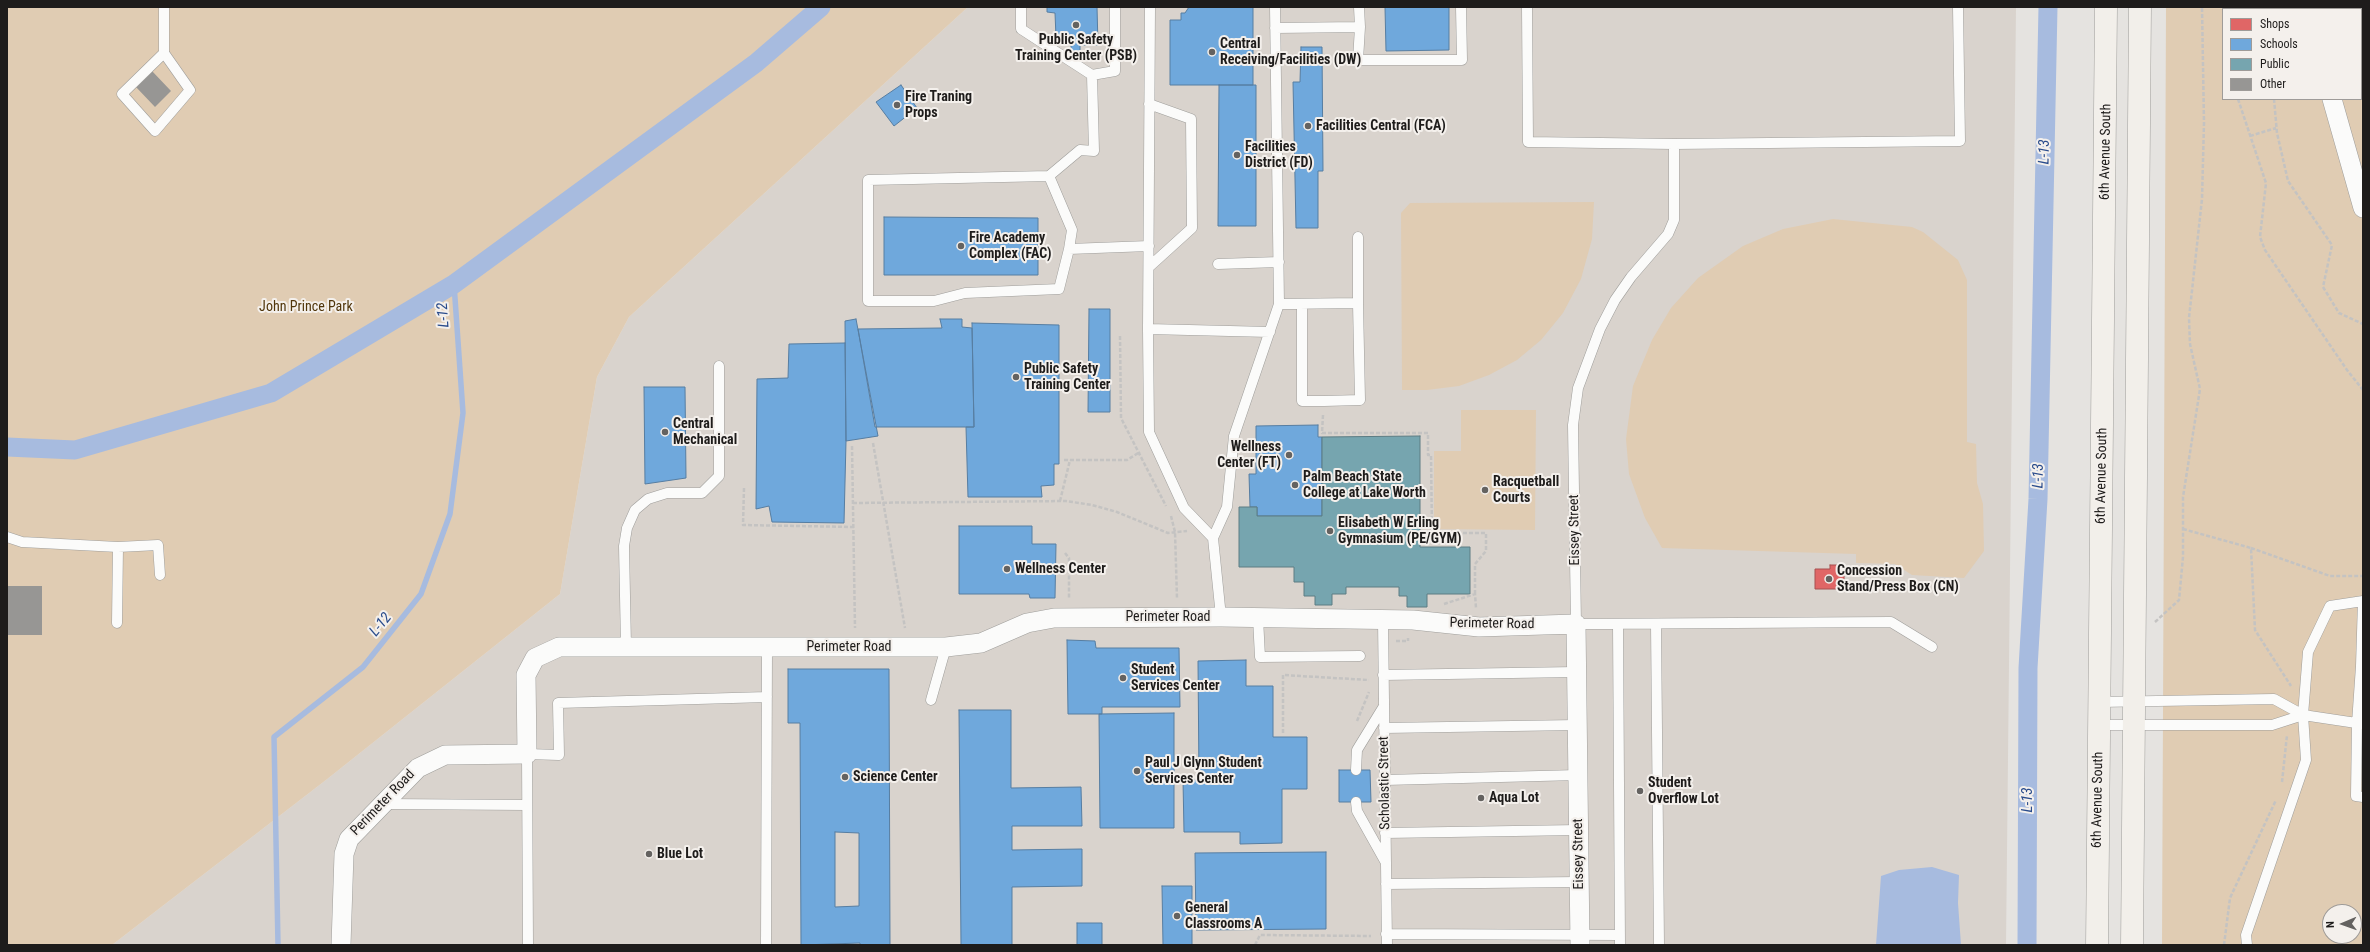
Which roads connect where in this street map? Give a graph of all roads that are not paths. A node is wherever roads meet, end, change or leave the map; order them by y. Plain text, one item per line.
1 (164, 7) edge
2 (1021, 7) edge
3 (1115, 7) edge
4 (1150, 7) edge
5 (1275, 7) edge
6 (1360, 7) edge
7 (1462, 7) edge
8 (1528, 7) edge
9 (1958, 7) edge
10 (2106, 7) edge
11 (2140, 7) edge
12 (1360, 27) junction
13 (1275, 28) junction
14 (164, 53) junction
15 (1092, 75) junction
16 (2332, 100) edge
17 (1148, 104) junction
18 (1674, 144) junction
19 (1049, 176) junction
20 (2363, 208) edge
21 (1358, 237) dead end
22 (1149, 246) junction
23 (1069, 249) junction
24 (1279, 262) junction
25 (1218, 264) dead end
26 (1149, 267) junction
27 (1358, 303) junction
28 (1279, 304) junction
29 (1302, 304) junction
30 (1148, 329) junction
31 (1270, 332) junction
32 (720, 366) dead end
33 (7, 537) edge
34 (1213, 538) junction
35 (118, 547) junction
36 (160, 575) dead end
37 (2363, 601) edge
38 (1221, 617) junction
39 (1258, 618) junction
40 (1383, 620) junction
41 (117, 623) dead end
42 (1576, 624) junction
43 (1618, 624) junction
44 (1656, 624) junction
45 (626, 646) junction
46 (767, 647) junction
47 (946, 647) junction
48 (1932, 647) dead end
49 (1360, 656) dead end
50 (2362, 666) edge
51 (1576, 672) junction
52 (1384, 675) junction
53 (767, 697) junction
54 (931, 700) dead end
55 (2134, 701) junction
56 (2099, 702) junction
57 (1384, 706) junction
58 (2303, 715) junction
59 (2134, 724) junction
60 (2360, 724) edge
61 (1577, 725) junction
62 (2099, 725) junction
63 (1384, 728) junction
64 (527, 754) junction
65 (1356, 770) dead end
66 (1578, 775) junction
67 (1385, 780) junction
68 (2363, 797) edge
69 (1356, 802) dead end
70 (383, 804) junction
71 (527, 805) junction
72 (1579, 830) junction
73 (1385, 832) junction
74 (1385, 862) junction
75 (1579, 882) junction
76 (1386, 884) junction
77 (1386, 934) junction
78 (1580, 940) edge
79 (1620, 940) edge
80 (341, 945) edge
81 (528, 945) edge
82 (766, 945) edge
83 (1386, 945) edge
84 (1659, 945) edge
85 (2097, 945) edge
86 (2132, 945) edge
87 (2247, 945) edge

1 - 14 lane
2 - 15 lane
3 - 15 lane
4 - 17 lane
5 - 13 lane
6 - 12 lane
7 - 12 lane
8 - 18 lane
9 - 18 lane
10 - 56 street, 6th Avenue South
11 - 55 street
12 - 13 lane
13 - 24 lane
14 - 14 lane
15 - 19 lane
16 - 20 street
17 - 22 lane
17 - 26 lane
18 - 42 lane, Eissey Street
19 - 23 lane
19 - 23 lane
21 - 27 lane
22 - 23 lane
22 - 26 lane
24 - 25 lane
24 - 28 lane
26 - 30 lane
27 - 29 lane
27 - 29 lane
28 - 29 lane
28 - 31 lane
30 - 31 lane
30 - 34 lane
31 - 34 lane
32 - 45 lane
33 - 35 lane
34 - 38 lane
35 - 36 lane
35 - 41 lane
37 - 50 lane
37 - 58 lane
38 - 39 street, Perimeter Road
38 - 47 street, Perimeter Road
39 - 40 street, Perimeter Road
39 - 49 lane
40 - 42 street, Perimeter Road
40 - 52 lane, Scholastic Street
42 - 43 lane
42 - 51 street, Eissey Street
43 - 44 lane
43 - 79 lane
44 - 48 lane
44 - 84 lane
45 - 46 street, Perimeter Road
45 - 64 street, Perimeter Road
46 - 47 street, Perimeter Road
46 - 53 lane
47 - 54 lane
50 - 60 lane
51 - 52 lane
51 - 61 street, Eissey Street
52 - 57 lane, Scholastic Street
53 - 64 lane
53 - 82 lane
55 - 56 lane
55 - 58 lane
55 - 59 street
56 - 62 street, 6th Avenue South
57 - 63 lane, Scholastic Street
57 - 65 lane
58 - 59 lane
58 - 60 lane
58 - 87 lane
59 - 62 lane
59 - 86 street
60 - 68 lane
61 - 63 lane
61 - 66 street, Eissey Street
62 - 85 street, 6th Avenue South
63 - 67 lane, Scholastic Street
64 - 70 street, Perimeter Road
64 - 71 lane
66 - 67 lane
66 - 72 street, Eissey Street
67 - 73 lane, Scholastic Street
69 - 74 lane
70 - 71 lane
70 - 80 street, Perimeter Road
71 - 81 lane
72 - 73 lane
72 - 75 street, Eissey Street
73 - 74 lane, Scholastic Street
74 - 76 lane, Scholastic Street
75 - 76 lane
75 - 78 street, Eissey Street
76 - 77 lane, Scholastic Street
77 - 78 lane
77 - 83 lane, Scholastic Street
78 - 79 lane

